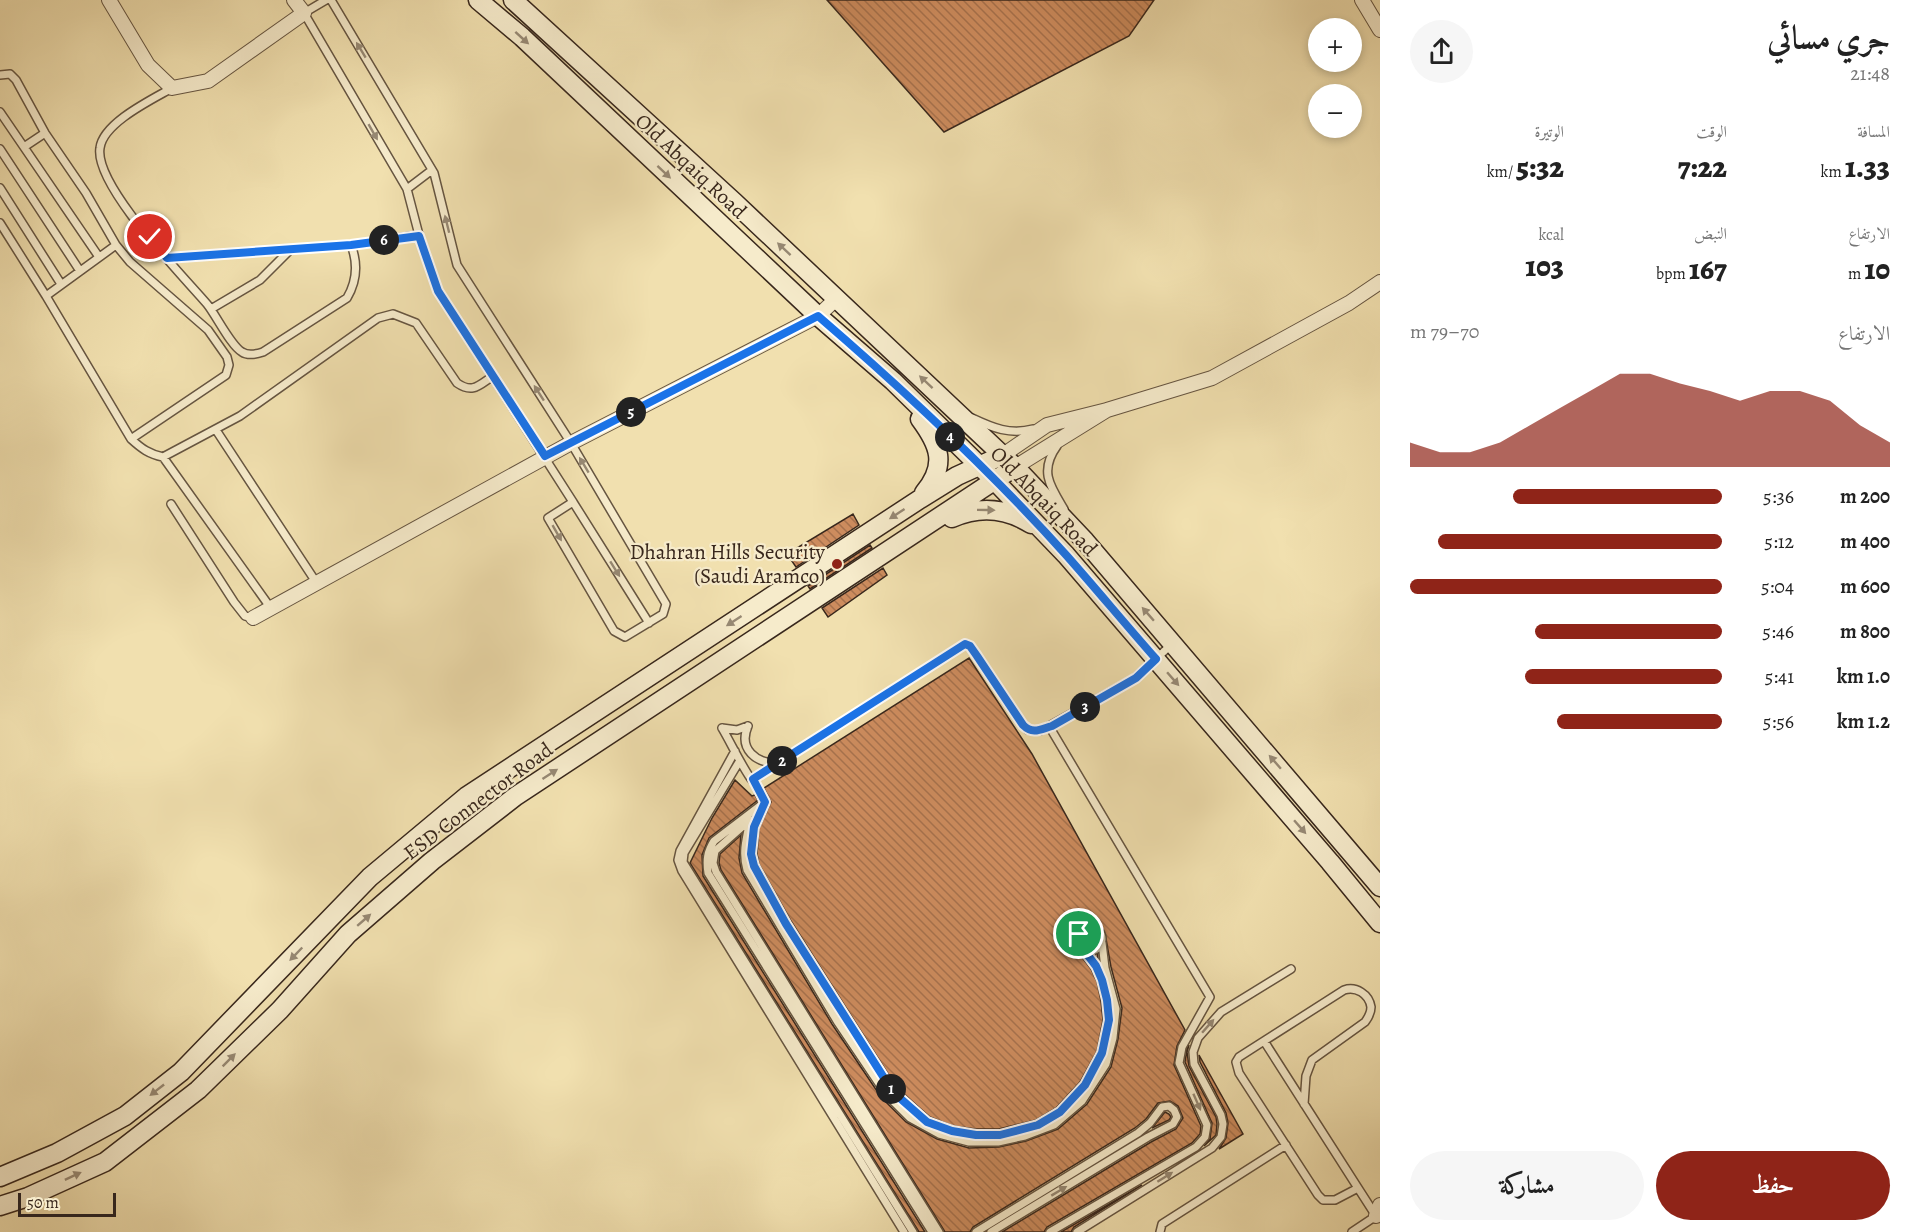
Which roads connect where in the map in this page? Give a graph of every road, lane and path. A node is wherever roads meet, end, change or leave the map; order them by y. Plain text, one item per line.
1 (110, 0) edge
2 (294, 0) edge
3 (326, 0) edge
4 (331, 0) edge
5 (478, 0) edge
6 (513, 0) edge
7 (1362, 0) edge
8 (304, 13) junction
9 (1380, 30) edge
10 (0, 75) edge
11 (172, 88) junction
12 (0, 112) edge
13 (45, 133) junction
14 (24, 147) junction
15 (0, 149) edge
16 (3, 159) edge
17 (432, 170) junction
18 (0, 188) edge
19 (406, 189) junction
20 (0, 223) edge
21 (419, 236) junction
22 (116, 245) junction
23 (351, 245) junction
24 (291, 249) junction
25 (99, 257) junction
26 (167, 258) junction
27 (80, 271) junction
28 (1380, 282) edge
29 (61, 284) junction
30 (46, 296) junction
31 (837, 298) junction
32 (212, 309) junction
33 (818, 316) junction
34 (493, 376) junction
35 (893, 381) junction
36 (1107, 410) junction
37 (956, 411) junction
38 (1047, 425) junction
39 (216, 430) junction
40 (1063, 438) junction
41 (131, 439) junction
42 (571, 442) junction
43 (545, 456) junction
44 (164, 457) junction
45 (1009, 461) junction
46 (980, 466) junction
47 (995, 481) junction
48 (920, 498) junction
49 (573, 502) junction
50 (171, 504) dead end
51 (912, 535) junction
52 (1049, 537) junction
53 (1085, 541) junction
54 (316, 582) junction
55 (270, 608) junction
56 (253, 618) joint
57 (649, 622) junction
58 (1173, 644) junction
59 (686, 653) junction
60 (1156, 659) junction
61 (700, 675) junction
62 (1049, 726) junction
63 (735, 751) junction
64 (739, 762) junction
65 (779, 763) junction
66 (753, 779) junction
67 (765, 802) junction
68 (750, 821) junction
69 (1380, 887) edge
70 (1380, 923) edge
71 (1102, 943) junction
72 (1083, 949) junction
73 (1291, 969) dead end
74 (1264, 1041) junction
75 (1304, 1104) junction
76 (1286, 1145) junction
77 (0, 1177) edge
78 (1358, 1188) junction
79 (0, 1206) edge
80 (1379, 1212) edge
81 (904, 1232) edge
82 (913, 1232) edge
83 (932, 1232) edge
84 (939, 1232) edge
85 (976, 1232) edge
86 (991, 1232) edge
87 (1050, 1232) edge
88 (1077, 1232) edge
89 (1160, 1232) edge
90 (1352, 1232) edge

1 - 11 street
2 - 8 street
3 - 8 lane
17 -> 4 lane
5 -> 33 main road, Old Abqaiq Road
31 -> 6 main road, Old Abqaiq Road
7 - 9 street
8 - 11 street
8 -> 19 lane
10 - 13 lane
11 - 26 lane
12 - 14 lane
13 - 14 lane
13 - 22 lane
14 - 25 lane
15 - 16 lane
16 - 27 lane
17 - 19 lane
42 -> 17 lane
18 - 29 lane
19 - 21 lane
20 - 30 lane
21 - 23 lane
21 - 34 lane
22 - 25 lane
22 - 41 lane
23 - 24 lane
23 - 32 lane
24 - 26 lane
24 - 32 lane
25 - 27 lane
26 - 32 lane
27 - 29 lane
28 - 36 street
29 - 30 lane
30 - 41 lane
31 - 33 street
37 -> 31 main road, Old Abqaiq Road
33 - 35 main road, Old Abqaiq Road
33 - 42 street
34 - 39 lane
34 - 43 lane
35 - 46 main road, Old Abqaiq Road
35 - 48 main road
36 - 38 street
36 - 40 street
37 - 38 lane
37 - 45 main road, Old Abqaiq Road
38 - 45 street
39 - 44 lane
39 - 54 lane
40 - 45 street
40 - 53 lane
41 - 44 lane
42 - 43 street
57 -> 42 lane
43 - 49 lane
43 - 54 street
44 - 55 lane
45 - 46 main road, ESD Connector Road
45 - 47 main road, ESD Connector Road
45 - 53 main road, Old Abqaiq Road
46 - 47 main road, Old Abqaiq Road
46 - 48 main road, ESD Connector Road
47 - 51 main road, ESD Connector Road
47 - 52 main road, Old Abqaiq Road
48 -> 59 main road, ESD Connector Road
49 -> 57 lane
49 -> 57 lane
50 - 56 lane
51 -> 52 main road
51 - 61 main road, ESD Connector Road
52 - 60 main road, Old Abqaiq Road
58 -> 53 main road, Old Abqaiq Road
54 - 55 street
55 - 56 street
58 - 60 lane
69 -> 58 main road, Old Abqaiq Road
59 - 61 main road
59 -> 77 main road, ESD Connector Road
60 - 62 lane
60 -> 70 main road, Old Abqaiq Road
79 -> 61 main road, ESD Connector Road
62 - 65 lane
62 -> 87 lane
63 - 64 lane
63 - 65 lane
63 - 81 lane
64 - 66 lane
64 - 82 lane
65 - 66 lane
66 - 67 lane
67 - 68 lane
67 - 72 lane
67 - 83 lane
68 - 71 lane
68 - 84 lane
71 - 72 lane
71 - 72 lane
88 -> 73 lane
74 - 75 lane
74 - 75 lane
74 - 76 lane
75 - 78 lane
76 - 78 lane
76 - 89 lane
78 - 80 lane
80 - 90 lane
86 -> 85 lane

